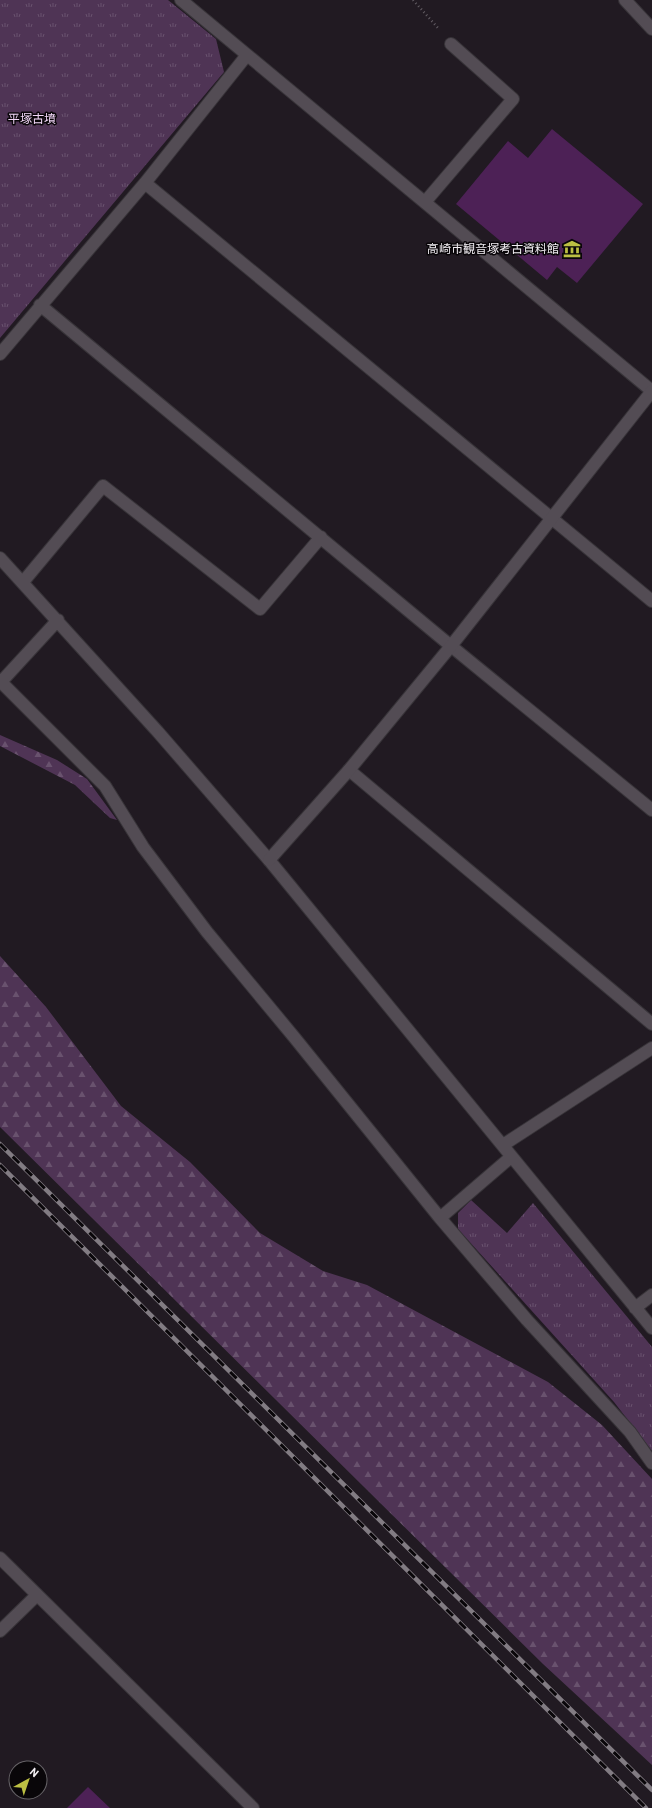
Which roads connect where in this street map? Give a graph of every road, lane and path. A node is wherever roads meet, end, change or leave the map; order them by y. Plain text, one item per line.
1 (181, 0) edge
2 (413, 0) edge
3 (625, 0) edge
4 (652, 29) edge
5 (452, 44) joint
6 (247, 55) junction
7 (145, 183) junction
8 (426, 202) junction
9 (40, 305) junction
10 (0, 354) edge
11 (652, 391) edge
12 (552, 518) junction
13 (321, 537) junction
14 (0, 558) edge
15 (23, 582) junction
16 (652, 601) edge
17 (58, 620) junction
18 (450, 646) junction
19 (0, 682) edge
20 (349, 770) junction
21 (652, 810) edge
22 (269, 860) junction
23 (652, 1024) edge
24 (652, 1048) edge
25 (503, 1144) junction
26 (512, 1157) junction
27 (440, 1218) junction
28 (652, 1295) edge
29 (635, 1308) junction
30 (652, 1328) edge
31 (652, 1463) edge
32 (0, 1558) edge
33 (37, 1594) junction
34 (0, 1631) edge
35 (253, 1808) edge

1 - 6 street
2 - 5 path
3 - 4 street
5 - 8 street
6 - 7 street
6 - 8 street
7 - 9 street
7 - 12 street
8 - 11 street
9 - 10 street
9 - 13 street
11 - 12 street
12 - 16 street
12 - 18 street
13 - 15 street
13 - 18 street
14 - 15 street
15 - 17 street
17 - 19 street
17 - 22 street
18 - 20 street
18 - 21 street
19 - 27 street
20 - 22 street
20 - 23 street
22 - 25 street
24 - 25 street
25 - 26 street
26 - 27 street
26 - 29 street
27 - 31 street
28 - 29 street
29 - 30 street
32 - 33 street
33 - 34 street
33 - 35 street

